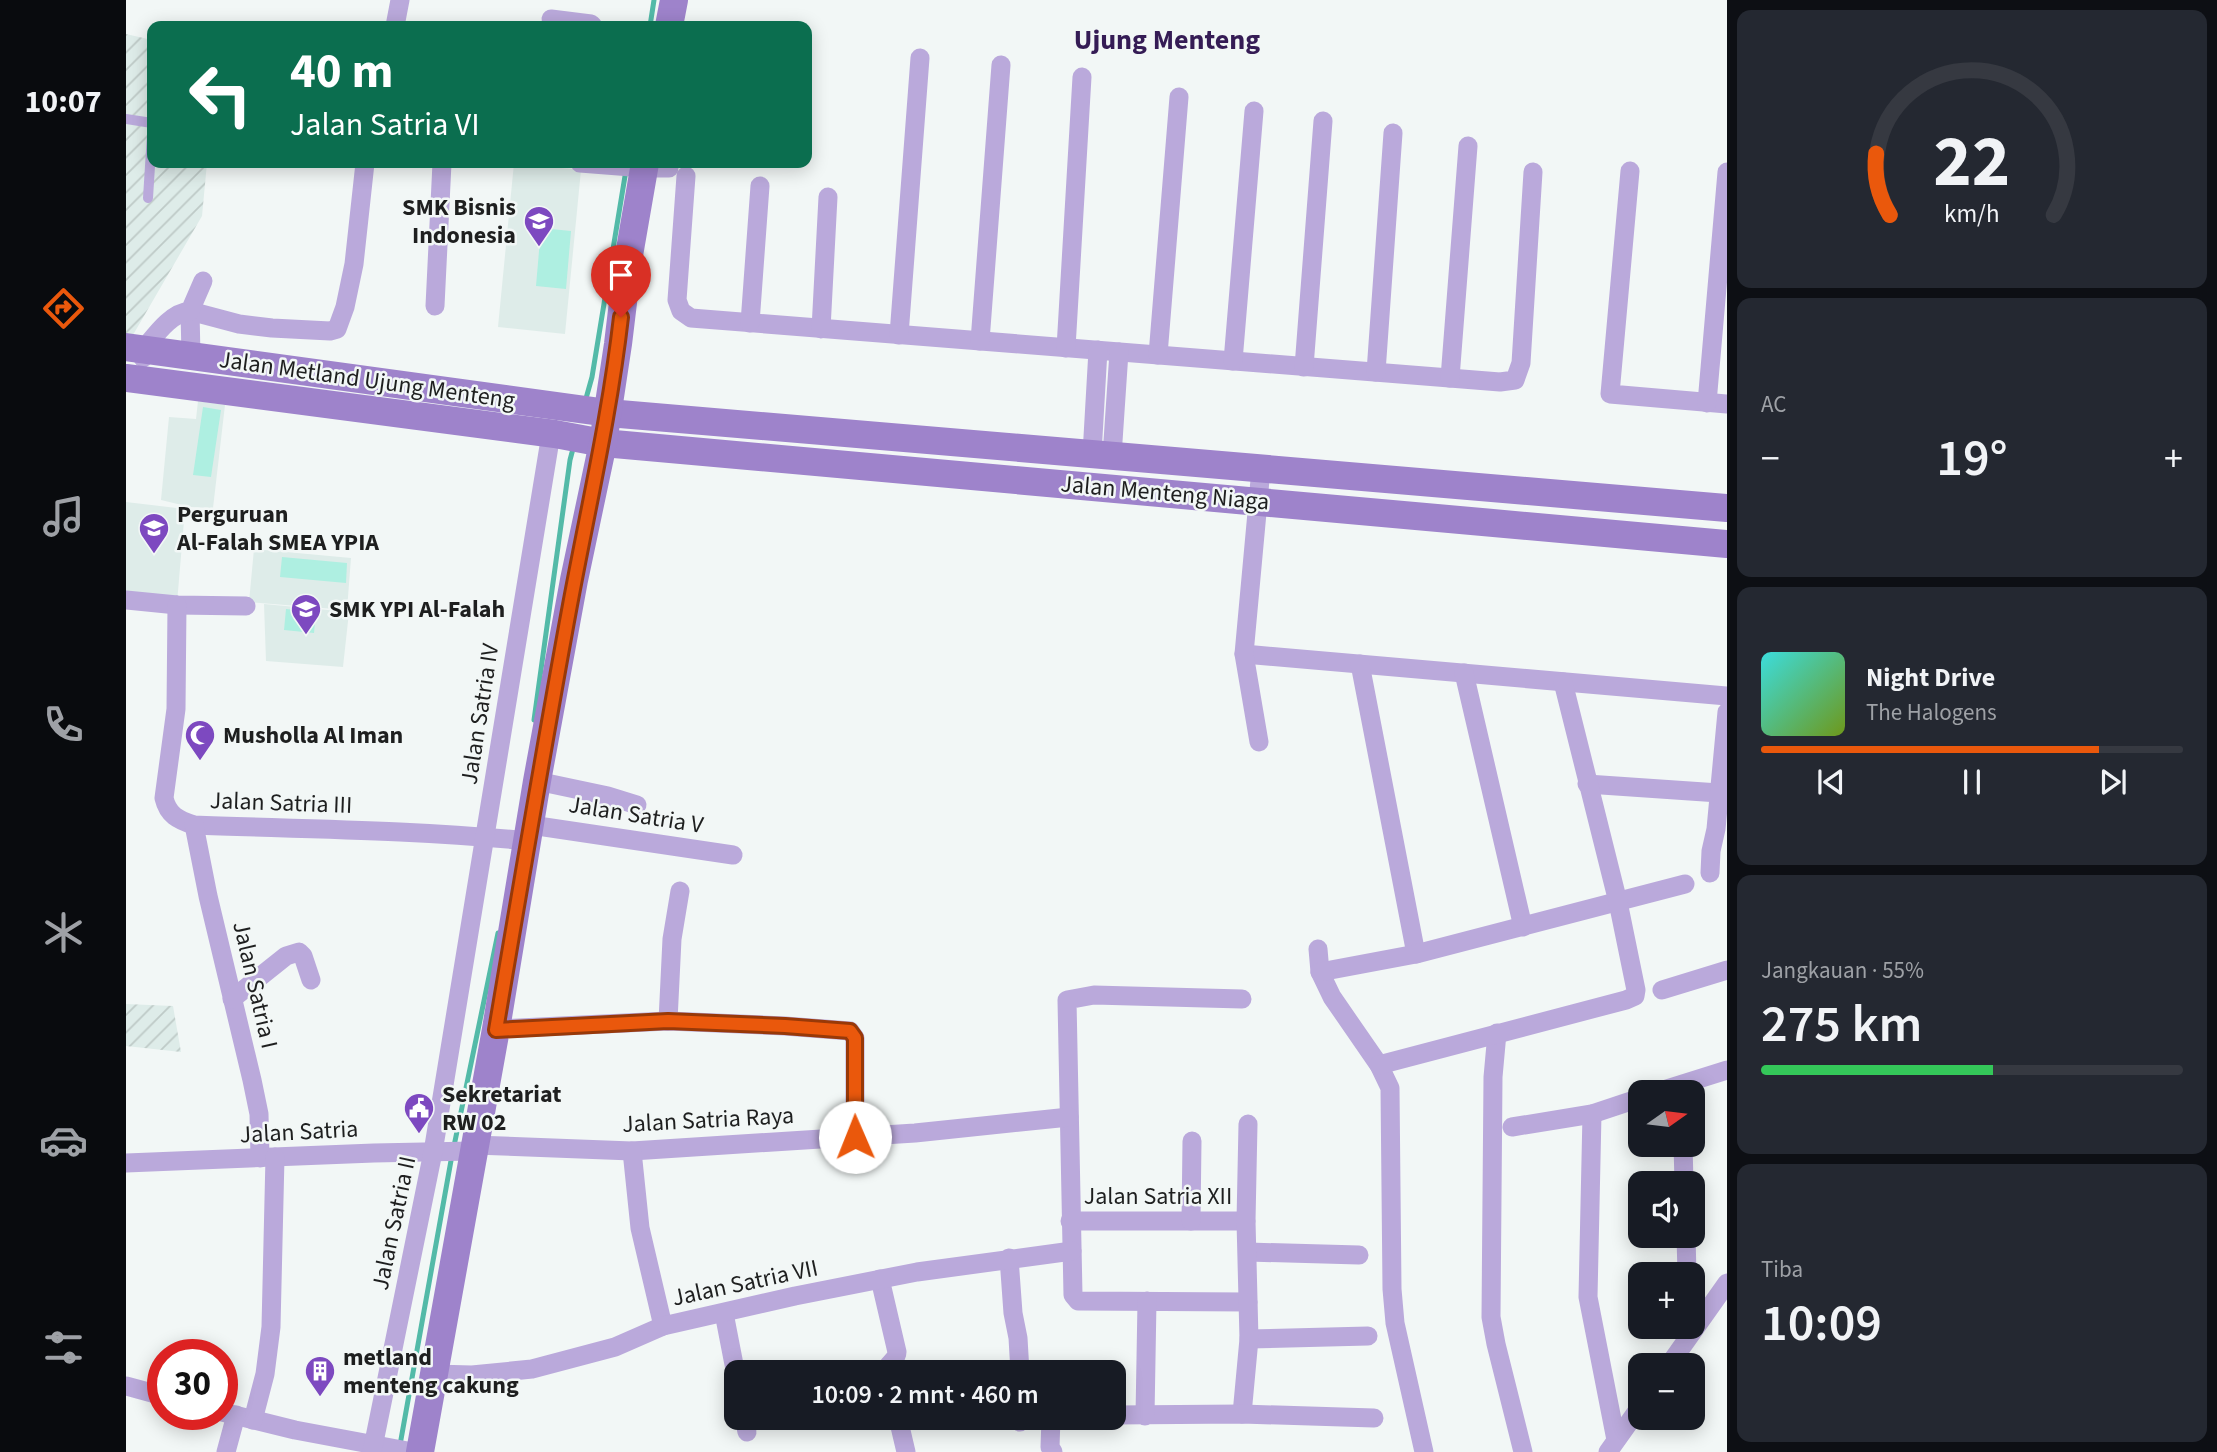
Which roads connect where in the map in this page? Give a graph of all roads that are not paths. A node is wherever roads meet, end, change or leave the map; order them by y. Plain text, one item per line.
1 (400, 0) edge
2 (674, 0) edge
3 (551, 19) dead end
4 (396, 21) edge
5 (567, 21) edge
6 (670, 21) edge
7 (920, 58) dead end
8 (1001, 65) dead end
9 (1082, 77) dead end
10 (1179, 97) dead end
11 (1254, 111) dead end
12 (126, 119) edge
13 (1323, 121) dead end
14 (147, 122) edge
15 (1393, 133) dead end
16 (1468, 146) dead end
17 (150, 168) edge
18 (364, 168) edge
19 (437, 168) edge
20 (655, 168) edge
21 (1630, 171) dead end
22 (1533, 172) dead end
23 (1727, 172) edge
24 (760, 186) dead end
25 (828, 197) dead end
26 (148, 198) dead end
27 (203, 281) dead end
28 (435, 306) dead end
29 (190, 311) junction
30 (750, 323) junction
31 (821, 328) junction
32 (899, 335) junction
33 (981, 341) junction
34 (1066, 348) junction
35 (134, 349) edge
36 (1098, 350) junction
37 (1119, 352) junction
38 (1157, 355) junction
39 (191, 356) junction
40 (1233, 361) junction
41 (1304, 367) junction
42 (1377, 372) junction
43 (1450, 378) junction
44 (135, 379) edge
45 (1717, 404) edge
46 (606, 413) junction
47 (553, 434) junction
48 (601, 442) junction
49 (1102, 455) junction
50 (1261, 469) junction
51 (1258, 501) junction
52 (1727, 508) edge
53 (1727, 544) edge
54 (126, 600) edge
55 (177, 605) junction
56 (246, 606) dead end
57 (1244, 654) junction
58 (1360, 664) junction
59 (1464, 673) junction
60 (1563, 682) junction
61 (1727, 696) edge
62 (1727, 712) edge
63 (1259, 742) dead end
64 (537, 781) junction
65 (1587, 784) junction
66 (1719, 793) junction
67 (637, 805) dead end
68 (194, 825) junction
69 (524, 835) junction
70 (489, 837) junction
71 (733, 855) dead end
72 (1710, 873) dead end
73 (1685, 884) dead end
74 (680, 891) dead end
75 (1618, 902) junction
76 (1523, 927) junction
77 (1318, 948) dead end
78 (1416, 954) junction
79 (1727, 970) edge
80 (1320, 972) junction
81 (311, 980) dead end
82 (1662, 990) dead end
83 (232, 999) junction
84 (1242, 999) dead end
85 (668, 1021) junction
86 (496, 1030) junction
87 (1497, 1033) junction
88 (1379, 1065) junction
89 (1727, 1070) edge
90 (1702, 1080) edge
91 (1628, 1102) edge
92 (1592, 1114) junction
93 (1069, 1117) junction
94 (1248, 1124) dead end
95 (1512, 1127) dead end
96 (855, 1137) junction
97 (1192, 1141) dead end
98 (472, 1149) junction
99 (632, 1151) junction
100 (436, 1152) junction
101 (267, 1158) junction
102 (126, 1163) edge
103 (1070, 1221) junction
104 (1191, 1221) junction
105 (1246, 1221) junction
106 (1072, 1251) junction
107 (1248, 1252) junction
108 (1359, 1255) dead end
109 (1009, 1258) junction
110 (880, 1279) junction
111 (1727, 1283) edge
112 (1147, 1301) junction
113 (1248, 1302) junction
114 (1705, 1311) edge
115 (724, 1313) junction
116 (663, 1326) junction
117 (1368, 1336) dead end
118 (1249, 1339) junction
119 (733, 1360) edge
120 (894, 1360) edge
121 (1019, 1360) edge
122 (434, 1374) junction
123 (126, 1386) edge
124 (147, 1391) edge
125 (238, 1414) edge
126 (1242, 1414) junction
127 (1126, 1415) edge
128 (238, 1416) edge
129 (1145, 1416) junction
130 (1374, 1418) dead end
131 (1628, 1424) edge
132 (233, 1430) edge
133 (901, 1430) edge
134 (1051, 1430) edge
135 (1612, 1446) edge
136 (378, 1448) edge
137 (226, 1452) edge
138 (411, 1452) edge
139 (420, 1452) edge
140 (906, 1452) edge
141 (1053, 1452) edge
142 (1424, 1452) edge
143 (1522, 1452) edge

1 - 4 street
2 - 6 street
3 - 5 street
7 - 32 street
8 - 33 street
9 - 34 street
10 - 38 street
11 - 40 street
12 - 14 lane
13 - 41 street
15 - 42 street
16 - 43 street
17 - 26 lane
18 - 29 street
19 - 28 street
20 - 30 street
20 - 46 street
21 - 45 street
22 - 43 street
23 - 45 street
24 - 30 street
25 - 31 street
27 - 29 street
29 - 35 street
29 - 39 street
30 - 31 street
31 - 32 street
32 - 33 street
33 - 34 street
34 - 36 street
35 - 39 street, Jalan Metland Ujung Menteng
35 - 44 street
36 - 37 street
36 - 49 street
37 - 38 street
37 - 49 street
38 - 40 street
39 - 46 street, Jalan Metland Ujung Menteng
40 - 41 street
41 - 42 street
42 - 43 street
44 - 47 street, Jalan Metland Ujung Menteng
46 - 48 street
46 - 49 street, Jalan Menteng Niaga
47 - 48 street, Jalan Metland Ujung Menteng
47 - 70 street, Jalan Satria IV
48 - 51 street, Jalan Menteng Niaga
48 - 64 street
49 - 50 street, Jalan Menteng Niaga
50 - 51 street
50 - 52 street, Jalan Menteng Niaga
51 - 53 street, Jalan Menteng Niaga
51 - 57 street
54 - 55 street
55 - 56 street
55 - 68 street, Jalan Satria III
57 - 58 street
57 - 63 street
58 - 59 street
58 - 78 street
59 - 60 street
59 - 76 street
60 - 61 street
60 - 65 street
62 - 66 street
64 - 67 street
64 - 69 street
65 - 66 street
65 - 75 street
66 - 72 street
68 - 70 street, Jalan Satria III
68 - 83 street, Jalan Satria I
69 - 70 street, Jalan Satria III
69 - 71 street, Jalan Satria V
69 - 86 street
70 - 100 street, Jalan Satria II
73 - 75 street
74 - 85 street
75 - 76 street
75 - 87 street
76 - 78 street
77 - 80 street
78 - 80 street
79 - 82 street
80 - 88 street
81 - 83 street
83 - 101 street, Jalan Satria I
84 - 93 street, Jalan Satria XII
85 - 86 street
85 - 96 street
86 - 98 street
87 - 88 street
87 - 143 street
88 - 142 street
89 - 90 street
91 - 92 street
92 - 95 street
92 - 135 street
93 - 96 street, Jalan Satria Raya
93 - 103 street, Jalan Satria XII
94 - 105 street
96 - 99 street, Jalan Satria Raya
97 - 104 street
98 - 99 street, Jalan Satria Raya
98 - 100 street, Jalan Satria
98 - 122 street
99 - 116 street
100 - 101 street, Jalan Satria
100 - 136 street, Jalan Satria II
101 - 102 street, Jalan Satria
101 - 125 street, Jalan Satria I
103 - 104 street, Jalan Satria XII
103 - 106 street, Jalan Satria XII
104 - 105 street, Jalan Satria XII
105 - 107 street
106 - 109 street, Jalan Satria VII
106 - 112 street, Jalan Satria XII
107 - 108 street
107 - 113 street
109 - 110 street, Jalan Satria VII
109 - 121 street
110 - 115 street, Jalan Satria VII
110 - 120 street
111 - 114 street
112 - 113 street
112 - 129 street
113 - 118 street
115 - 116 street, Jalan Satria VII
115 - 119 street
116 - 122 street, Jalan Satria VII
117 - 118 street
118 - 126 street
122 - 139 street
123 - 124 street
126 - 129 street
126 - 130 street
127 - 129 street
128 - 136 street
131 - 135 street
132 - 137 street, Jalan Satria I
133 - 140 street
134 - 141 street
136 - 138 street

